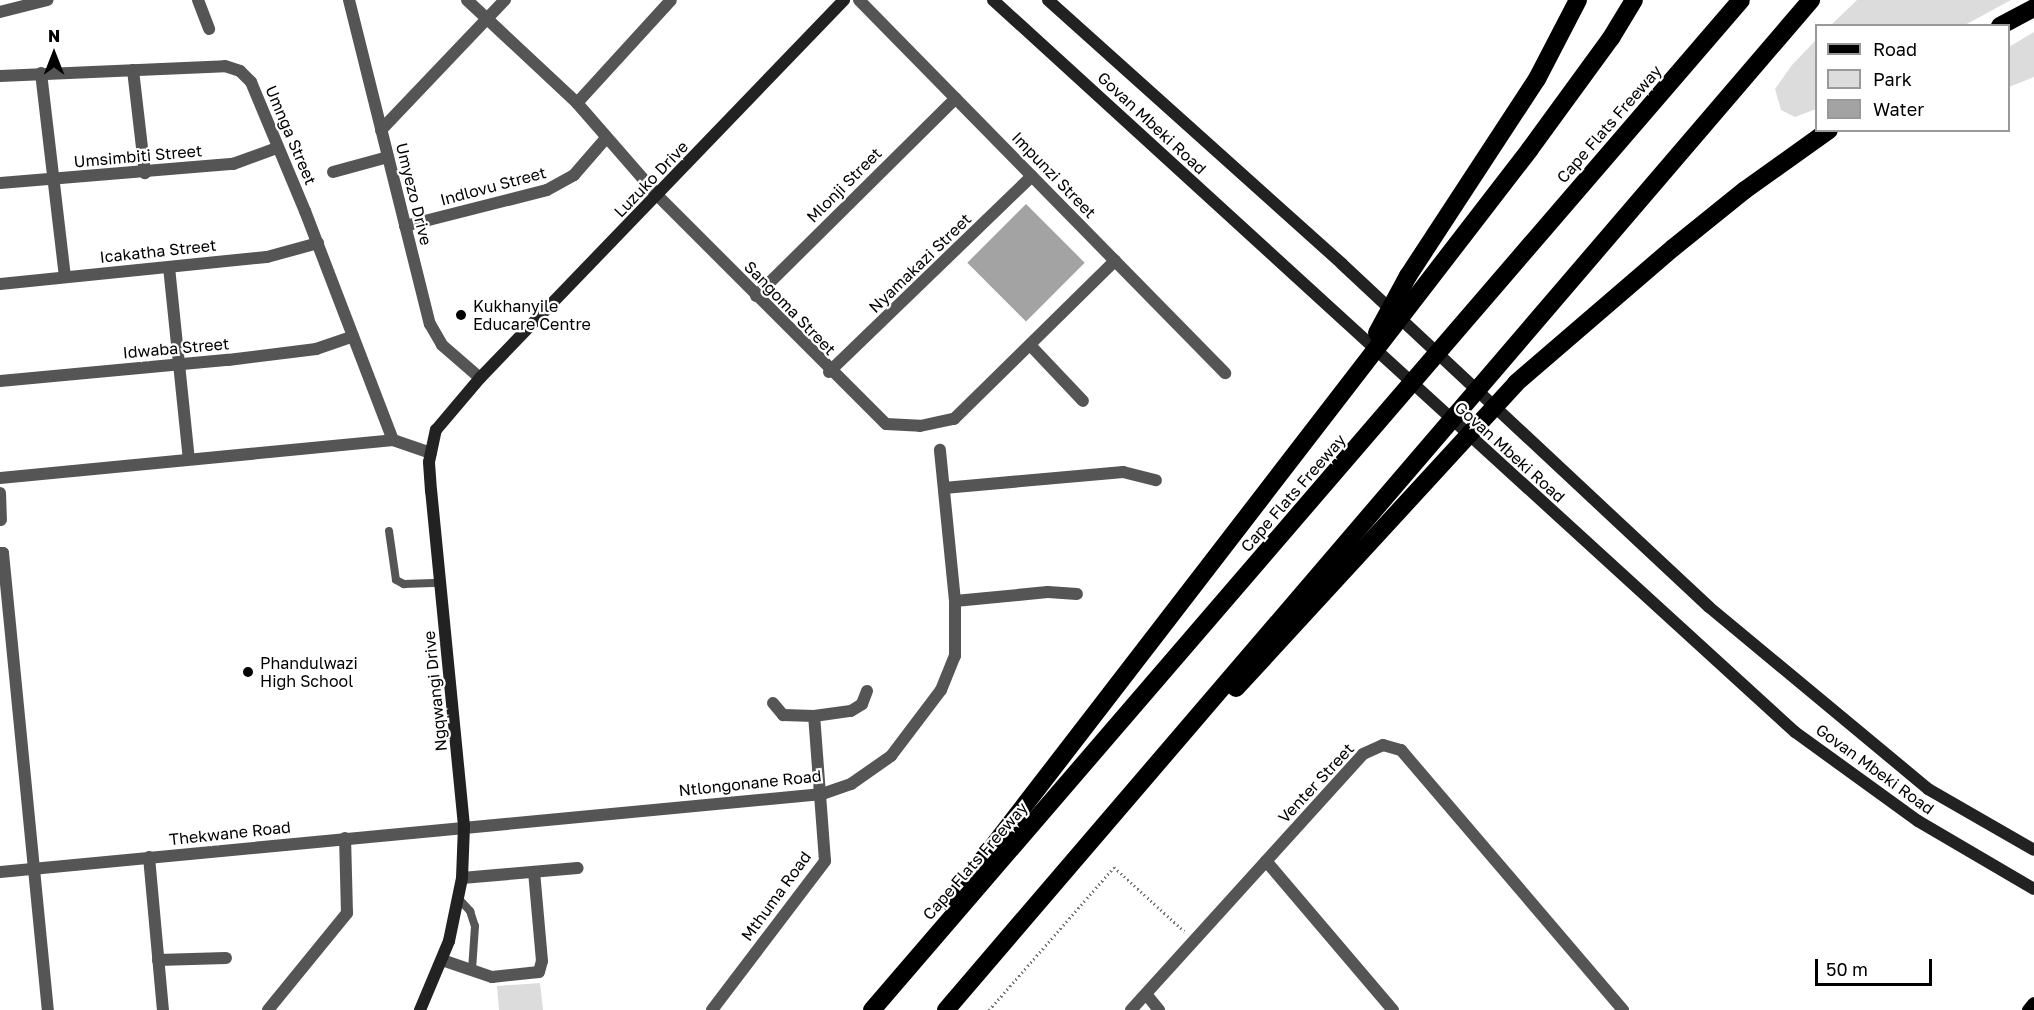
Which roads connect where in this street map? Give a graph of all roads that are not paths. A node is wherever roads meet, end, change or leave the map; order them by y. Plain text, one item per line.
1 (47, 0) edge
2 (198, 0) edge
3 (349, 0) edge
4 (467, 0) edge
5 (506, 0) edge
6 (671, 0) edge
7 (844, 0) edge
8 (859, 0) edge
9 (993, 0) edge
10 (1048, 0) edge
11 (1578, 0) edge
12 (1634, 0) edge
13 (1741, 0) edge
14 (1811, 0) edge
15 (2034, 8) edge
16 (0, 12) edge
17 (487, 19) junction
18 (2004, 24) edge
19 (209, 29) dead end
20 (133, 69) junction
21 (41, 73) junction
22 (0, 76) edge
23 (956, 98) junction
24 (577, 103) junction
25 (381, 130) junction
26 (1826, 132) edge
27 (606, 138) junction
28 (277, 148) junction
29 (388, 157) junction
30 (333, 172) dead end
31 (145, 173) junction
32 (1032, 176) junction
33 (52, 178) junction
34 (0, 183) edge
35 (658, 196) junction
36 (405, 226) junction
37 (318, 243) junction
38 (1116, 261) junction
39 (169, 267) junction
40 (65, 278) junction
41 (0, 284) edge
42 (756, 296) junction
43 (353, 336) junction
44 (1030, 345) junction
45 (180, 365) junction
46 (829, 372) junction
47 (1225, 373) dead end
48 (480, 378) junction
49 (0, 381) edge
50 (1347, 387) junction
51 (1083, 401) dead end
52 (393, 440) junction
53 (940, 450) dead end
54 (431, 453) junction
55 (189, 459) junction
56 (0, 478) edge
57 (1155, 480) dead end
58 (944, 489) junction
59 (0, 493) edge
60 (1, 520) edge
61 (389, 531) dead end
62 (0, 553) edge
63 (440, 583) junction
64 (1077, 594) dead end
65 (955, 601) junction
66 (867, 691) dead end
67 (773, 703) dead end
68 (814, 716) junction
69 (1152, 771) junction
70 (822, 794) junction
71 (464, 826) junction
72 (345, 838) junction
73 (2034, 850) edge
74 (148, 857) junction
75 (1266, 861) junction
76 (35, 868) junction
77 (578, 868) dead end
78 (0, 872) edge
79 (534, 872) junction
80 (462, 878) junction
81 (2034, 889) edge
82 (458, 898) junction
83 (226, 958) dead end
84 (158, 960) junction
85 (442, 960) junction
86 (472, 970) junction
87 (895, 983) junction
88 (1146, 994) junction
89 (2034, 1004) edge
90 (48, 1010) edge
91 (163, 1010) edge
92 (268, 1010) edge
93 (420, 1010) edge
94 (712, 1010) edge
95 (872, 1010) edge
96 (946, 1010) edge
97 (1131, 1010) edge
98 (1159, 1010) edge
99 (1393, 1010) edge
100 (1623, 1010) edge
101 (2029, 1010) edge

1 - 16 street
2 - 19 street
3 - 25 street, Umyezo Drive
4 - 17 street, Sangoma Street
5 - 17 street
6 - 24 street
7 - 35 main road, Luzuko Drive
8 - 23 street, Impunzi Street
9 - 81 main road, Govan Mbeki Road
10 - 73 main road, Govan Mbeki Road
11 - 50 highway
12 - 50 highway
13 - 87 highway, Cape Flats Freeway
14 - 69 highway
15 - 18 highway
17 - 24 street, Sangoma Street
17 - 25 street
20 - 21 street, Umnga Street
20 - 28 street, Umnga Street
20 - 31 street
21 - 22 street, Umnga Street
21 - 33 street
23 - 32 street, Impunzi Street
23 - 42 street, Mlonji Street
24 - 27 street, Sangoma Street
25 - 29 street, Umyezo Drive
26 - 69 highway
27 - 35 street, Sangoma Street
27 - 36 street, Indlovu Street
28 - 31 street, Umsimbiti Street
28 - 37 street, Umnga Street
29 - 30 street
29 - 36 street, Umyezo Drive
31 - 33 street, Umsimbiti Street
32 - 38 street, Impunzi Street
32 - 46 street, Nyamakazi Street
33 - 34 street, Umsimbiti Street
33 - 40 street
35 - 42 street, Sangoma Street
35 - 48 main road, Luzuko Drive
36 - 48 street, Umyezo Drive
37 - 39 street, Icakatha Street
37 - 43 street, Umnga Street
38 - 44 street, Sangoma Street
38 - 47 street, Impunzi Street
39 - 40 street, Icakatha Street
39 - 45 street
40 - 41 street, Icakatha Street
42 - 46 street, Sangoma Street
43 - 45 street, Idwaba Street
43 - 52 street, Umnga Street
44 - 46 street, Sangoma Street
44 - 51 street
45 - 49 street, Idwaba Street
45 - 55 street
48 - 54 main road, Ngqwangi Drive
50 - 87 highway
52 - 54 street
52 - 55 street
53 - 58 street, Ntlongonane Road
54 - 63 main road, Ngqwangi Drive
55 - 56 street
57 - 58 street
58 - 65 street, Ntlongonane Road
59 - 60 street
61 - 63 lane
62 - 76 street
63 - 71 main road, Ngqwangi Drive
64 - 65 street
65 - 70 street, Ntlongonane Road
66 - 68 street
67 - 68 street
68 - 70 street, Mthuma Road
69 - 96 highway
70 - 71 street, Ntlongonane Road
70 - 94 street, Mthuma Road
71 - 72 street, Thekwane Road
71 - 80 main road, Ngqwangi Drive
72 - 74 street, Thekwane Road
72 - 92 street
74 - 76 street, Thekwane Road
74 - 84 street
75 - 88 street, Venter Street
75 - 99 street
75 - 100 street, Venter Street
76 - 78 street, Thekwane Road
76 - 90 street
77 - 79 street
79 - 80 street
79 - 86 street
80 - 82 main road, Ngqwangi Drive
82 - 85 main road, Ngqwangi Drive
82 - 86 lane
83 - 84 street
84 - 91 street
85 - 86 street
85 - 93 main road, Ngqwangi Drive
87 - 95 highway, Cape Flats Freeway
88 - 97 street, Venter Street
88 - 98 street
89 - 101 main road

